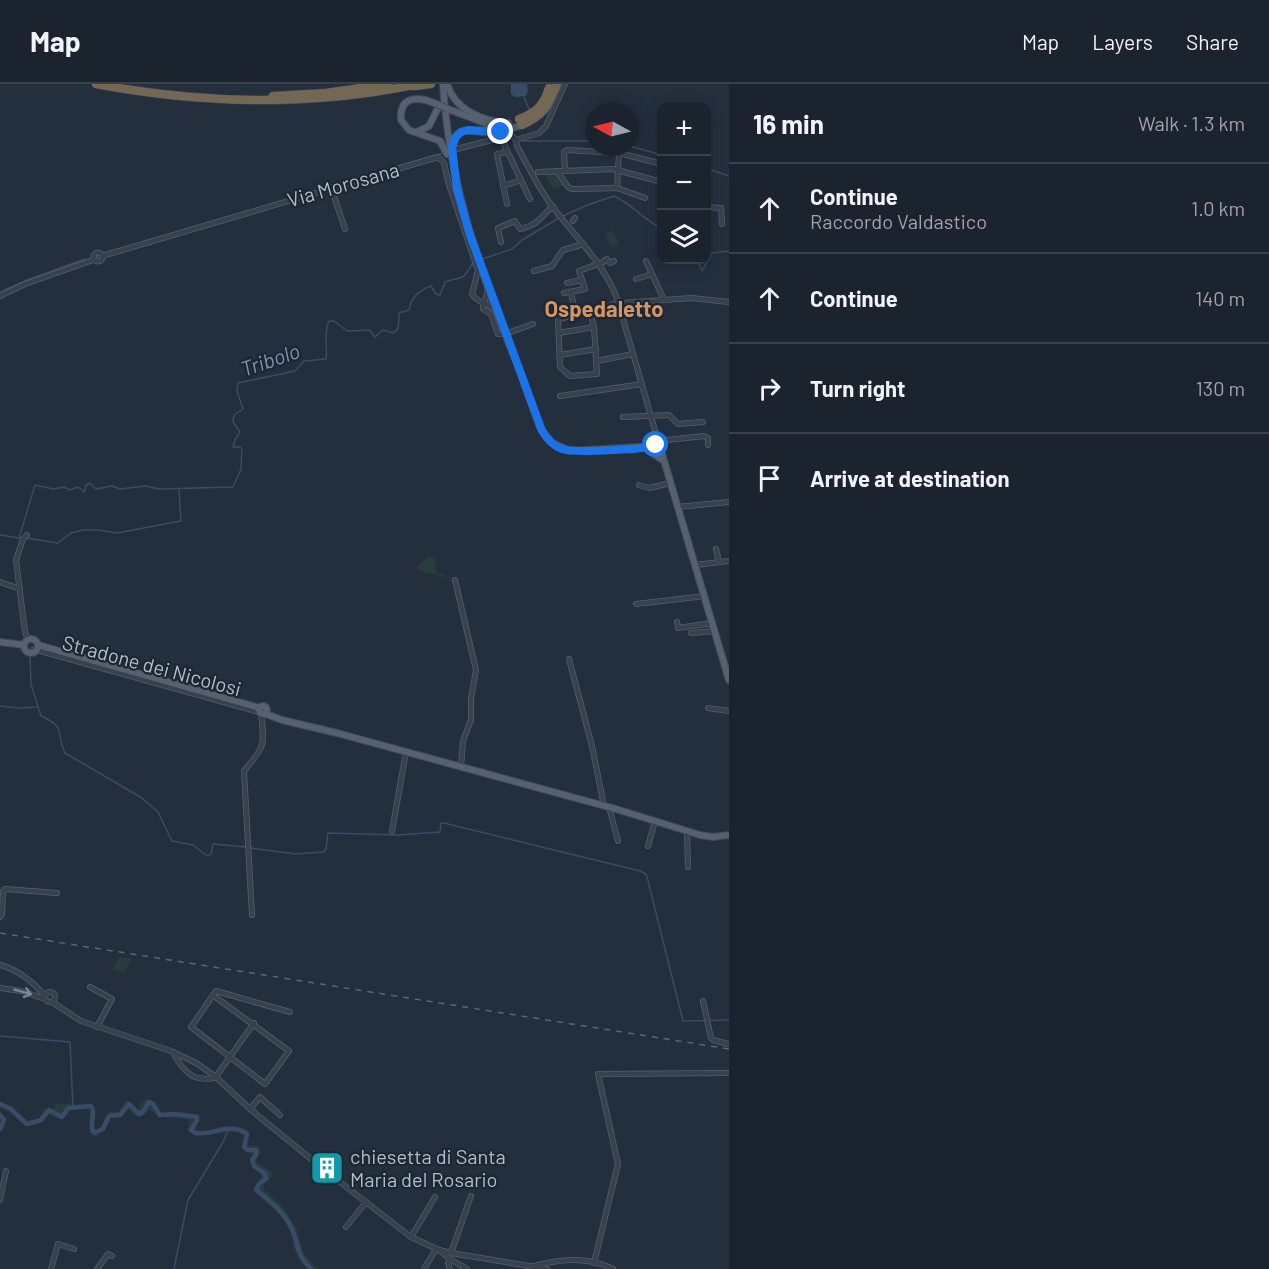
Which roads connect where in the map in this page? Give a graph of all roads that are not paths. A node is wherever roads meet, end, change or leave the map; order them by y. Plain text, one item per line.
1 (96, 84) edge
2 (125, 84) edge
3 (388, 84) edge
4 (418, 84) edge
5 (431, 84) edge
6 (444, 84) edge
7 (557, 84) edge
8 (565, 84) edge
9 (547, 85) edge
10 (407, 87) junction
11 (437, 105) junction
12 (540, 112) junction
13 (520, 122) junction
14 (507, 123) junction
15 (490, 126) junction
16 (506, 130) junction
17 (413, 132) junction
18 (501, 138) junction
19 (516, 140) junction
20 (457, 149) dead end
21 (585, 151) edge
22 (507, 152) junction
23 (619, 156) edge
24 (631, 156) edge
25 (657, 163) edge
26 (557, 171) junction
27 (566, 171) junction
28 (618, 171) junction
29 (538, 174) junction
30 (454, 177) junction
31 (521, 180) junction
32 (657, 181) edge
33 (503, 186) junction
34 (331, 187) junction
35 (617, 188) junction
36 (457, 189) junction
37 (645, 198) dead end
38 (530, 199) dead end
39 (507, 204) dead end
40 (553, 206) junction
41 (711, 207) edge
42 (512, 213) dead end
43 (515, 221) junction
44 (722, 224) dead end
45 (345, 229) dead end
46 (501, 242) dead end
47 (473, 243) junction
48 (584, 244) junction
49 (614, 261) dead end
50 (646, 261) dead end
51 (598, 264) junction
52 (534, 270) dead end
53 (485, 272) junction
54 (570, 272) dead end
55 (579, 272) junction
56 (652, 274) junction
57 (636, 279) dead end
58 (582, 280) junction
59 (567, 283) dead end
60 (571, 292) junction
61 (564, 293) dead end
62 (0, 296) edge
63 (664, 300) junction
64 (488, 301) junction
65 (573, 302) dead end
66 (729, 302) edge
67 (618, 303) junction
68 (590, 312) junction
69 (533, 324) dead end
70 (594, 327) junction
71 (505, 332) junction
72 (559, 333) junction
73 (596, 349) junction
74 (633, 354) junction
75 (560, 355) junction
76 (597, 361) junction
77 (642, 384) junction
78 (560, 396) dead end
79 (651, 416) junction
80 (623, 417) dead end
81 (703, 422) dead end
82 (708, 445) dead end
83 (657, 447) junction
84 (671, 483) junction
85 (639, 485) dead end
86 (729, 502) edge
87 (678, 507) junction
88 (27, 535) dead end
89 (716, 549) dead end
90 (729, 561) edge
91 (719, 562) junction
92 (695, 565) junction
93 (455, 580) dead end
94 (0, 582) edge
95 (20, 589) junction
96 (705, 596) junction
97 (636, 604) dead end
98 (677, 622) dead end
99 (712, 623) junction
100 (715, 631) junction
101 (691, 633) dead end
102 (0, 642) edge
103 (26, 643) junction
104 (37, 648) junction
105 (569, 659) dead end
106 (729, 680) edge
107 (708, 708) dead end
108 (729, 711) edge
109 (262, 712) junction
110 (406, 752) junction
111 (461, 766) junction
112 (607, 807) junction
113 (655, 821) junction
114 (687, 830) junction
115 (393, 831) dead end
116 (729, 835) edge
117 (618, 841) dead end
118 (648, 846) dead end
119 (688, 867) dead end
120 (57, 893) dead end
121 (252, 915) dead end
122 (0, 917) edge
123 (0, 965) edge
124 (90, 987) dead end
125 (0, 988) edge
126 (47, 996) junction
127 (214, 996) junction
128 (54, 1000) junction
129 (703, 1001) dead end
130 (290, 1011) dead end
131 (254, 1023) junction
132 (97, 1027) junction
133 (729, 1044) edge
134 (174, 1052) junction
135 (230, 1056) junction
136 (729, 1073) edge
137 (216, 1077) junction
138 (250, 1109) junction
139 (280, 1116) dead end
140 (6, 1171) dead end
141 (471, 1196) dead end
142 (435, 1197) dead end
143 (0, 1200) edge
144 (366, 1202) junction
145 (346, 1227) dead end
146 (411, 1237) junction
147 (74, 1249) dead end
148 (438, 1250) junction
149 (112, 1256) dead end
150 (450, 1256) junction
151 (582, 1261) junction
152 (594, 1263) junction
153 (527, 1267) edge
154 (51, 1269) edge
155 (97, 1269) edge
156 (424, 1269) edge
157 (450, 1269) edge
158 (467, 1269) edge
159 (547, 1269) edge
160 (580, 1269) edge
161 (613, 1269) edge

1 - 10 highway
2 - 3 highway
4 - 10 highway
5 - 10 highway
6 - 11 main road
6 - 14 main road
6 - 30 main road
7 - 12 highway
8 - 19 street
9 - 12 highway
11 - 15 main road, bridge
11 - 17 main road
11 - 17 main road
12 - 13 highway
13 - 14 main road
13 - 16 main road
14 - 15 main road
15 - 16 main road
16 - 36 main road
17 - 30 main road
18 - 19 street
18 - 20 street
18 - 22 street
19 - 29 street
21 - 27 street
22 - 31 street
22 - 33 street
23 - 28 street
24 - 25 street
26 - 27 street
26 - 29 street
26 - 35 street
27 - 28 street
28 - 32 street
28 - 35 street
29 - 40 street
30 - 36 main road
31 - 33 street
31 - 38 street
33 - 39 street
34 - 45 street
34 - 62 street, Via Morosana
34 - 64 street, Via Morosana
35 - 37 street
36 - 47 main road
40 - 43 street
40 - 48 street
41 - 44 street
42 - 43 street
43 - 46 street
47 - 53 main road
47 - 64 main road
48 - 51 street
48 - 52 street
49 - 51 street
50 - 56 street
51 - 55 street
51 - 67 street
53 - 64 street
53 - 71 main road
54 - 55 street
55 - 58 street
56 - 57 street
56 - 63 street
58 - 59 street
58 - 60 street
60 - 61 street
60 - 65 street
63 - 66 street
63 - 67 street
64 - 71 main road
64 - 71 street
67 - 68 street
67 - 74 street
68 - 70 street
68 - 72 street
69 - 71 street
70 - 72 street
70 - 73 street
71 - 83 main road
72 - 75 street
73 - 75 street
73 - 76 street
74 - 76 street
74 - 77 street
75 - 76 street
77 - 78 street
77 - 79 street
79 - 80 street
79 - 81 street
79 - 83 street
82 - 83 street
83 - 84 main road
84 - 85 street
84 - 87 main road
86 - 87 street
87 - 92 main road
88 - 95 street
89 - 91 street
90 - 91 street
91 - 92 street
92 - 96 main road
93 - 111 street
94 - 95 street
95 - 103 street
96 - 97 street
96 - 99 main road
98 - 99 street
99 - 100 main road
100 - 101 street
100 - 106 main road
102 - 103 main road
103 - 104 main road, Stradone dei Nicolosi
103 - 104 main road, Stradone dei Nicolosi
104 - 109 main road, Stradone dei Nicolosi
105 - 112 street
107 - 108 street
109 - 110 main road, Stradone dei Nicolosi
109 - 121 street, Stradone dei Nicolosi
110 - 111 main road, Stradone dei Nicolosi
110 - 115 street
111 - 112 main road, Stradone dei Nicolosi
112 - 113 main road, Stradone dei Nicolosi
112 - 117 street
113 - 114 main road, Stradone dei Nicolosi
113 - 118 street
114 - 116 main road, Stradone dei Nicolosi
114 - 119 street
120 - 122 street
123 - 126 street
124 - 132 street
125 -> 126 street
126 - 128 street
126 - 128 street
127 - 130 street
127 - 131 street
127 - 135 street
128 - 132 street
129 - 133 street
131 - 135 street
131 - 135 street
132 - 134 street
134 - 137 street
134 - 137 street
135 - 137 street
136 - 152 street
137 - 138 street
138 - 139 street
138 - 144 street
140 - 143 street
141 - 150 street
142 - 146 street
144 - 145 street
144 - 146 street
146 - 148 street
147 - 154 street
148 - 150 street
148 - 156 street
149 - 155 street
150 - 153 street
150 - 157 street
150 - 158 street
151 - 152 street
151 - 153 street
151 - 160 street
152 - 161 street
153 - 159 street

